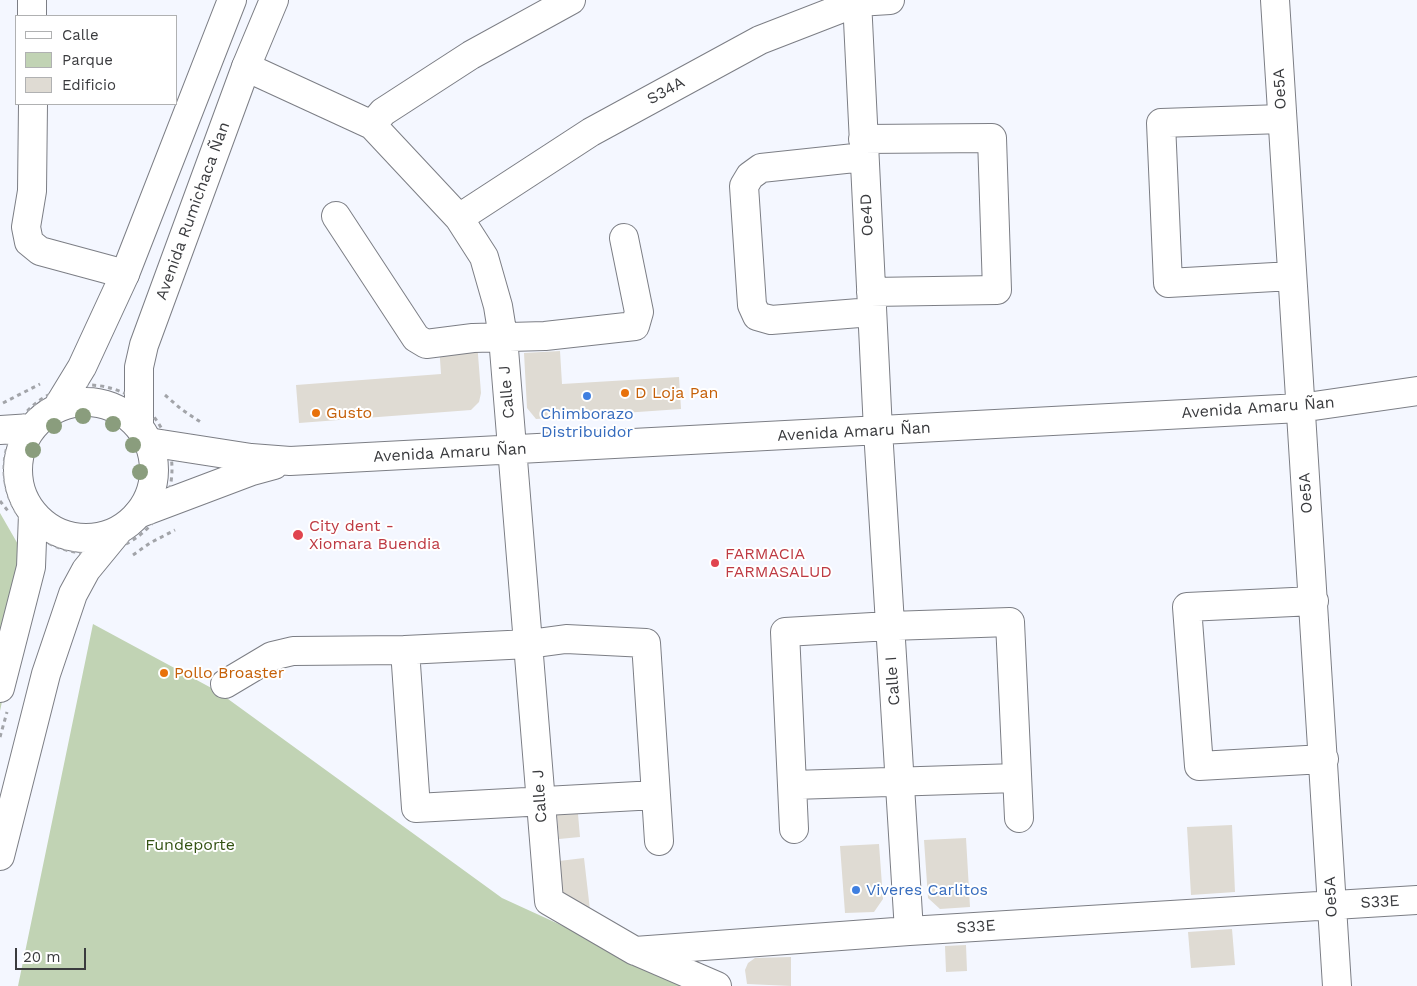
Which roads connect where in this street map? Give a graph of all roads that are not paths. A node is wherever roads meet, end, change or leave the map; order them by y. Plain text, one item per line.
1 (32, 0) edge
2 (232, 0) edge
3 (274, 0) edge
4 (571, 0) edge
5 (890, 0) edge
6 (1275, 0) edge
7 (858, 1) edge
8 (32, 15) edge
9 (246, 67) junction
10 (33, 105) edge
11 (1282, 120) junction
12 (372, 125) junction
13 (863, 148) junction
14 (336, 216) dead end
15 (459, 218) junction
16 (624, 238) dead end
17 (125, 274) junction
18 (1292, 276) junction
19 (871, 302) junction
20 (503, 337) junction
21 (1417, 391) edge
22 (63, 398) junction
23 (1300, 408) junction
24 (147, 419) junction
25 (15, 429) edge
26 (878, 430) junction
27 (512, 449) junction
28 (290, 462) junction
29 (8, 480) edge
30 (34, 523) junction
31 (128, 523) junction
32 (1314, 601) junction
33 (890, 626) junction
34 (529, 644) junction
35 (405, 650) junction
36 (225, 684) dead end
37 (0, 688) edge
38 (1324, 758) junction
39 (1017, 778) junction
40 (900, 782) junction
41 (793, 785) junction
42 (656, 795) junction
43 (541, 802) junction
44 (1019, 818) dead end
45 (794, 829) dead end
46 (659, 840) dead end
47 (0, 856) edge
48 (1417, 900) edge
49 (1331, 905) junction
50 (908, 931) junction
51 (635, 951) junction
52 (718, 986) edge
53 (1337, 986) edge

1 - 8 street
2 - 17 street
3 - 9 street, Avenida Rumichaca Ñan
4 - 12 street
5 - 7 street, S34A
6 - 11 street, Oe5A
7 - 13 street, Oe4D
7 - 15 street, S34A
9 - 12 street, Calle J
9 - 24 street, Avenida Rumichaca Ñan
10 - 17 street
11 - 18 street, Oe5A
11 - 18 street
12 - 15 street, Calle J
13 - 19 street, Oe4D
13 - 19 street
13 - 19 street
14 - 20 street
15 - 20 street, Calle J
16 - 20 street
17 - 22 street
18 - 23 street, Oe5A
19 - 26 street, Oe4D
20 - 27 street, Calle J
21 - 23 street, Avenida Amaru Ñan
22 - 24 street
22 - 25 street
23 - 26 street, Avenida Amaru Ñan
23 - 32 street, Oe5A
24 - 28 street, Avenida Amaru Ñan
24 - 31 street
25 - 29 street
26 - 27 street, Avenida Amaru Ñan
26 - 33 street, Calle I
27 - 28 street, Avenida Amaru Ñan
27 - 34 street, Calle J
28 - 31 street, Avenida Amaru Ñan
29 - 30 street
30 - 31 street
30 - 37 street
31 - 47 street
32 - 38 street, Oe5A
32 - 38 street
33 - 39 street
33 - 40 street, Calle I
33 - 41 street
34 - 35 street
34 - 42 street
34 - 43 street, Calle J
35 - 36 street
35 - 43 street
38 - 49 street, Oe5A
39 - 40 street
39 - 44 street
40 - 41 street
40 - 50 street, Calle I
41 - 45 street
42 - 43 street
42 - 46 street
43 - 51 street, Calle J
48 - 49 street, S33E
49 - 50 street, S33E
49 - 53 street, Oe5A
50 - 51 street, S33E
51 - 52 street

